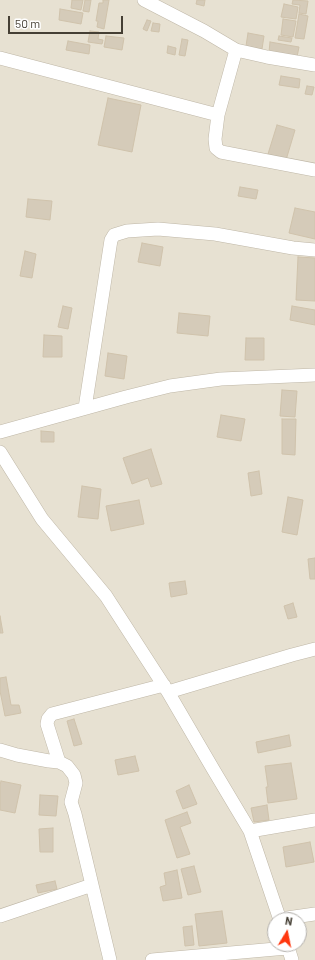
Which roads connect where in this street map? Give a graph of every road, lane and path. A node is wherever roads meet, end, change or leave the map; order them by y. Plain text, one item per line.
1 (144, 0) edge
2 (236, 50) junction
3 (0, 58) edge
4 (315, 65) edge
5 (218, 115) junction
6 (315, 170) edge
7 (315, 250) edge
8 (315, 375) edge
9 (86, 408) junction
10 (0, 432) edge
11 (0, 452) edge
12 (315, 649) edge
13 (166, 688) junction
14 (0, 750) edge
15 (59, 762) junction
16 (315, 820) edge
17 (250, 831) junction
18 (92, 885) junction
19 (277, 912) edge
20 (0, 916) edge
21 (274, 952) edge
22 (110, 960) edge
23 (152, 960) edge

1 - 2 street
2 - 4 street
2 - 5 street
3 - 5 street
5 - 6 street
7 - 9 street
8 - 9 street
9 - 10 street
11 - 13 street
12 - 13 street
13 - 15 street
13 - 17 street
14 - 15 street
15 - 18 street
16 - 17 street
17 - 19 street
18 - 20 street
18 - 22 street
21 - 23 street

